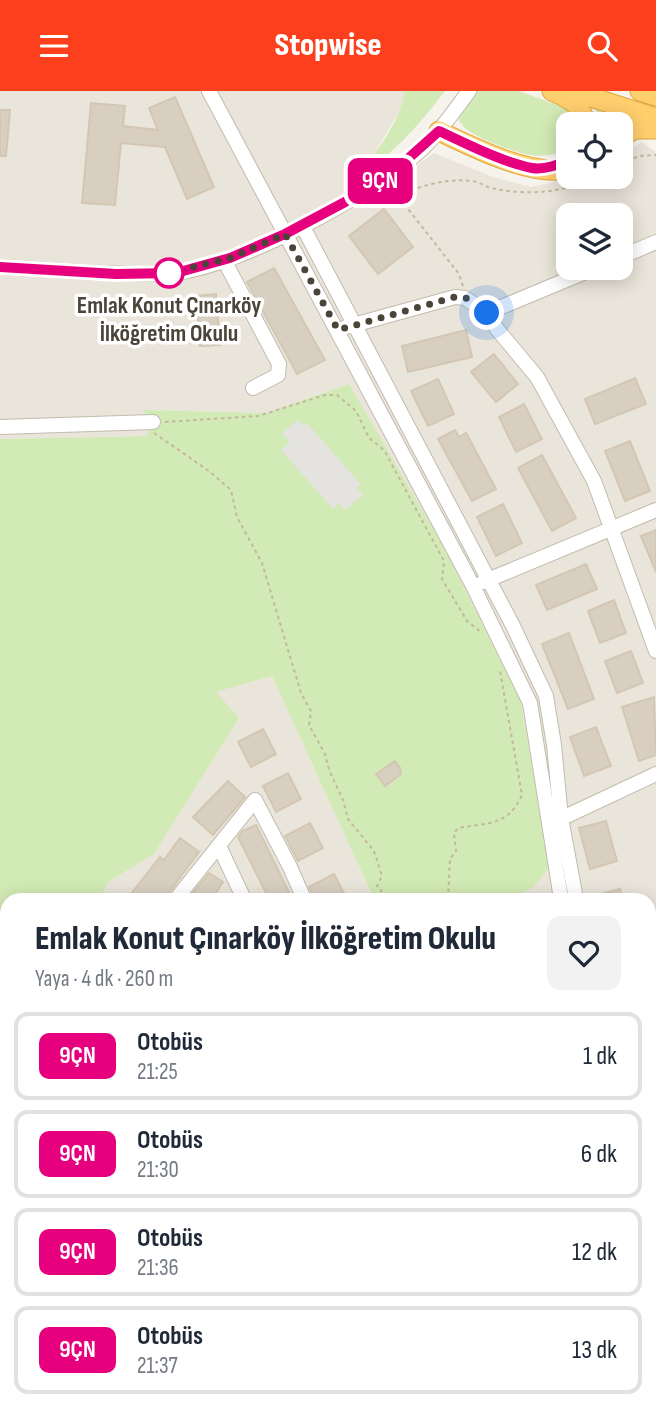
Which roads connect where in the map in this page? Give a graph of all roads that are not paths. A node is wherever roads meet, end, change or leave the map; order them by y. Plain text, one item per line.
1 (209, 91) edge
2 (469, 91) edge
3 (552, 91) edge
4 (572, 91) edge
5 (639, 91) edge
6 (656, 96) edge
7 (582, 112) edge
8 (656, 118) edge
9 (656, 129) edge
10 (633, 130) edge
11 (439, 131) junction
12 (556, 165) edge
13 (534, 169) junction
14 (556, 171) edge
15 (302, 225) junction
16 (285, 234) junction
17 (656, 242) edge
18 (633, 252) edge
19 (224, 260) junction
20 (0, 267) edge
21 (566, 280) edge
22 (487, 313) junction
23 (354, 325) junction
24 (338, 330) junction
25 (253, 389) dead end
26 (153, 422) road end
27 (0, 427) edge
28 (656, 510) edge
29 (611, 528) junction
30 (489, 579) junction
31 (473, 586) junction
32 (656, 651) edge
33 (656, 774) edge
34 (555, 821) junction
35 (219, 846) junction
36 (182, 893) edge
37 (240, 893) edge
38 (301, 893) edge
39 (561, 893) edge
40 (574, 893) edge

1 - 16 street
2 - 11 street
3 - 7 highway
4 - 8 highway
5 - 6 highway
9 - 10 highway
11 - 13 highway
11 - 15 street
12 - 13 highway
13 - 14 highway
15 - 16 street
15 - 23 street
16 - 19 street
16 - 24 street
17 - 18 street
19 - 20 street
19 - 25 street
21 - 22 street
22 - 23 street
22 - 29 street
23 - 24 street
23 - 30 street
24 - 31 street
26 - 27 street
28 - 29 street
29 - 30 street
29 - 32 street
30 - 31 street
30 - 34 street
31 - 34 street
33 - 34 street
34 - 39 street
34 - 40 street
35 - 36 street
35 - 37 street
35 - 38 street

